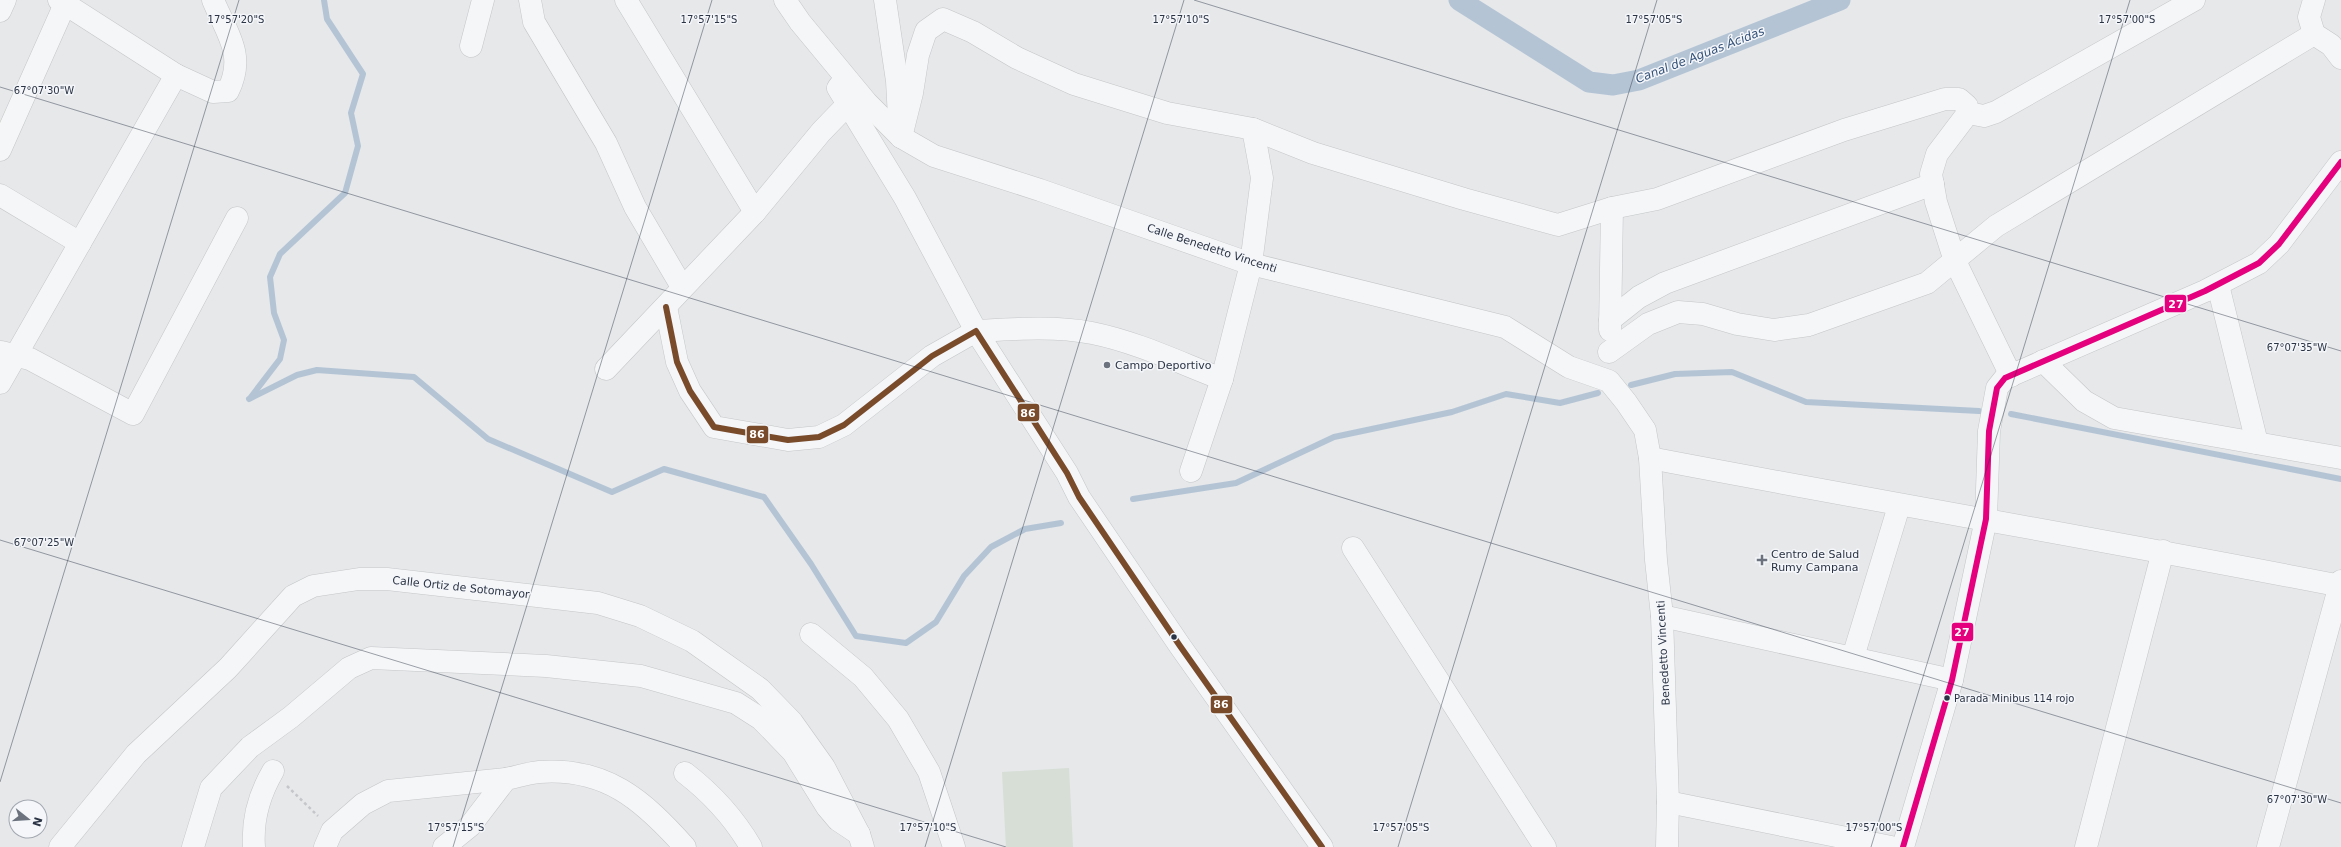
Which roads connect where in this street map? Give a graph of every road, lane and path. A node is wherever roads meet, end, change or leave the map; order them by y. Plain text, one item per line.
1 (5, 0) edge
2 (213, 0) edge
3 (483, 0) edge
4 (530, 0) edge
5 (626, 0) edge
6 (785, 0) edge
7 (885, 0) edge
8 (2194, 0) edge
9 (2314, 0) edge
10 (62, 2) edge
11 (0, 11) edge
12 (2314, 34) junction
13 (471, 46) dead end
14 (2341, 58) edge
15 (176, 75) junction
16 (846, 78) junction
17 (848, 104) junction
18 (1968, 113) junction
19 (1254, 129) junction
20 (901, 137) junction
21 (0, 150) edge
22 (2341, 162) edge
23 (1933, 184) junction
24 (0, 195) edge
25 (1612, 208) junction
26 (755, 212) junction
27 (237, 218) dead end
28 (80, 242) junction
29 (1955, 261) junction
30 (1251, 264) junction
31 (2218, 285) junction
32 (682, 287) junction
33 (666, 307) junction
34 (1610, 320) junction
35 (976, 331) junction
36 (1609, 352) junction
37 (7, 353) edge
38 (2043, 361) junction
39 (606, 369) dead end
40 (2011, 376) junction
41 (1222, 379) junction
42 (1609, 381) junction
43 (0, 383) edge
44 (2257, 443) junction
45 (1650, 458) junction
46 (2341, 458) edge
47 (1191, 471) dead end
48 (1899, 506) junction
49 (1986, 518) junction
50 (1353, 548) dead end
51 (2163, 551) junction
52 (2340, 584) edge
53 (1662, 616) junction
54 (811, 634) dead end
55 (1854, 657) junction
56 (1952, 680) junction
57 (273, 771) joint
58 (685, 773) dead end
59 (506, 779) junction
60 (1668, 802) junction
61 (329, 839) edge
62 (861, 840) edge
63 (65, 844) edge
64 (192, 847) edge
65 (254, 847) edge
66 (444, 847) edge
67 (685, 847) edge
68 (751, 847) edge
69 (954, 847) edge
70 (1322, 847) edge
71 (1545, 847) edge
72 (1667, 847) edge
73 (1891, 847) edge
74 (1903, 847) edge
75 (2086, 847) edge
76 (2268, 847) edge

1 - 11 street
2 - 15 street
3 - 13 street
4 - 32 street
5 - 26 street
6 - 16 street, Calle Benedetto Vincenti
7 - 20 street
8 - 18 street
9 - 12 street
10 - 15 street
10 - 21 street
12 - 14 street
12 - 29 street
15 - 28 street
16 - 17 street
16 - 20 street, Calle Benedetto Vincenti
17 - 26 street
17 - 35 street
18 - 23 street
18 - 25 street
19 - 20 street
19 - 25 street
19 - 30 street
20 - 30 street, Calle Benedetto Vincenti
22 - 31 street
23 - 29 street
23 - 34 street
24 - 28 street
25 - 34 street
26 - 32 street
27 - 37 street
28 - 37 street
29 - 36 street
29 - 40 street
30 - 41 street
30 - 42 street, Calle Benedetto Vincenti
31 - 38 street
31 - 44 street
32 - 33 street
33 - 35 street
33 - 39 street
34 - 36 street
35 - 41 street
35 - 70 street
36 - 42 street
37 - 43 street
38 - 40 street
38 - 44 street
40 - 49 street
41 - 47 street
42 - 45 street
44 - 46 street
45 - 48 street
45 - 53 street, Benedetto Vincenti
48 - 49 street
48 - 55 street
49 - 51 street
49 - 56 street
50 - 71 street
51 - 52 street
51 - 75 street
52 - 76 street
53 - 55 street
53 - 60 street, Benedetto Vincenti
54 - 69 street
55 - 56 street
56 - 74 street
57 - 61 path
57 - 65 street
58 - 68 street
59 - 61 street
59 - 66 street
59 - 67 street
60 - 72 street, Benedetto Vincenti
60 - 73 street
62 - 63 street, Calle Ortiz de Sotomayor
62 - 64 street

